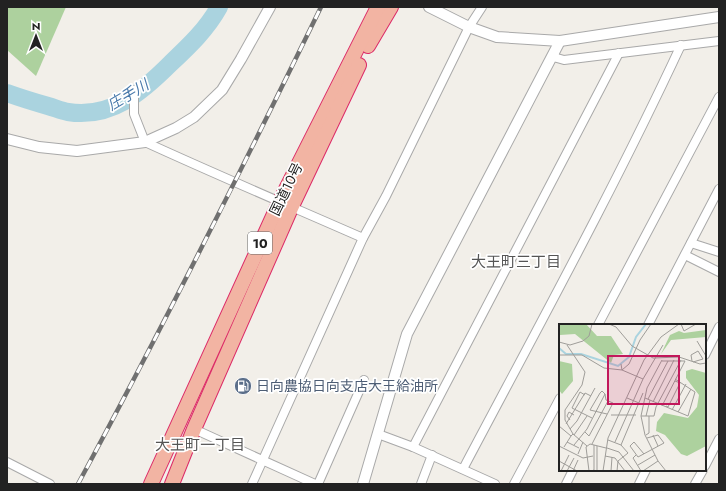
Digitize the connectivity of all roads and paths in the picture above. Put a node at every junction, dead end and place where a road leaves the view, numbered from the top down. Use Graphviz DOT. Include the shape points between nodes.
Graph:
graph roads {
  1 [pos="270,7"];
  2 [pos="378,7"];
  3 [pos="391,7"];
  4 [pos="429,7"];
  5 [pos="482,7"];
  6 [pos="719,17"];
  7 [pos="469,27"];
  8 [pos="560,41"];
  9 [pos="719,42"];
  10 [pos="681,45"];
  11 [pos="619,53"];
  12 [pos="553,55"];
  13 [pos="134,90"];
  14 [pos="719,97"];
  15 [pos="7,139"];
  16 [pos="144,142"];
  17 [pos="719,189"];
  18 [pos="286,204"];
  19 [pos="363,238"];
  20 [pos="691,243"];
  21 [pos="719,252"];
  22 [pos="685,255"];
  23 [pos="719,272"];
  24 [pos="599,324"];
  25 [pos="649,324"];
  26 [pos="719,327"];
  27 [pos="706,353"];
  28 [pos="364,380"];
  29 [pos="559,400"];
  30 [pos="194,429"];
  31 [pos="378,434"];
  32 [pos="719,439"];
  33 [pos="413,447"];
  34 [pos="432,455"];
  35 [pos="263,461"];
  36 [pos="7,462"];
  37 [pos="706,464"];
  38 [pos="463,469"];
  39 [pos="572,471"];
  40 [pos="646,471"];
  41 [pos="702,471"];
  42 [pos="50,484"];
  43 [pos="151,484"];
  44 [pos="172,484"];
  45 [pos="252,484"];
  46 [pos="316,484"];
  47 [pos="363,484"];
  48 [pos="421,484"];
  49 [pos="495,484"];
  50 [pos="514,484"];
  51 [pos="566,484"];
  52 [pos="639,484"];
  53 [pos="695,484"];
  1 -- 16 [label="street" via="222,90 194,117"];
  2 -- 18 [label="highway, 国道10号 / 10"];
  3 -- 18 [label="highway, 国道10号 / 10"];
  4 -- 7 [label="street"];
  5 -- 7 [label="street"];
  6 -- 8 [label="street"];
  7 -- 8 [label="street" via="497,38"];
  7 -- 19 [label="street"];
  8 -- 12 [label="street"];
  9 -- 10 [label="street"];
  10 -- 11 [label="street"];
  10 -- 38 [label="street" via="652,109"];
  11 -- 12 [label="street" via="564,60"];
  11 -- 33 [label="street"];
  12 -- 31 [label="street" via="407,334"];
  13 -- 16 [label="street" via="134,114"];
  14 -- 24 [label="street"];
  15 -- 16 [label="street" via="40,147 77,151"];
  16 -- 18 [label="street"];
  17 -- 20 [label="street"];
  18 -- 19 [label="street"];
  18 -- 30 [label="highway, 国道10号 / 10"];
  18 -- 43 [label="highway, 国道10号 / 10"];
  19 -- 35 [label="street"];
  20 -- 21 [label="street"];
  20 -- 22 [label="street"];
  22 -- 23 [label="street"];
  22 -- 25 [label="street"];
  26 -- 27 [label="street"];
  28 -- 46 [label="street"];
  29 -- 50 [label="street"];
  30 -- 35 [label="street"];
  30 -- 44 [label="highway, 国道10号 / 10"];
  31 -- 33 [label="street"];
  31 -- 47 [label="street"];
  32 -- 37 [label="street"];
  33 -- 34 [label="street"];
  34 -- 38 [label="street"];
  34 -- 48 [label="street"];
  35 -- 45 [label="street"];
  35 -- 46 [label="street"];
  36 -- 42 [label="street"];
  38 -- 49 [label="street"];
  39 -- 51 [label="street"];
  40 -- 52 [label="street"];
  41 -- 53 [label="street"];
}
